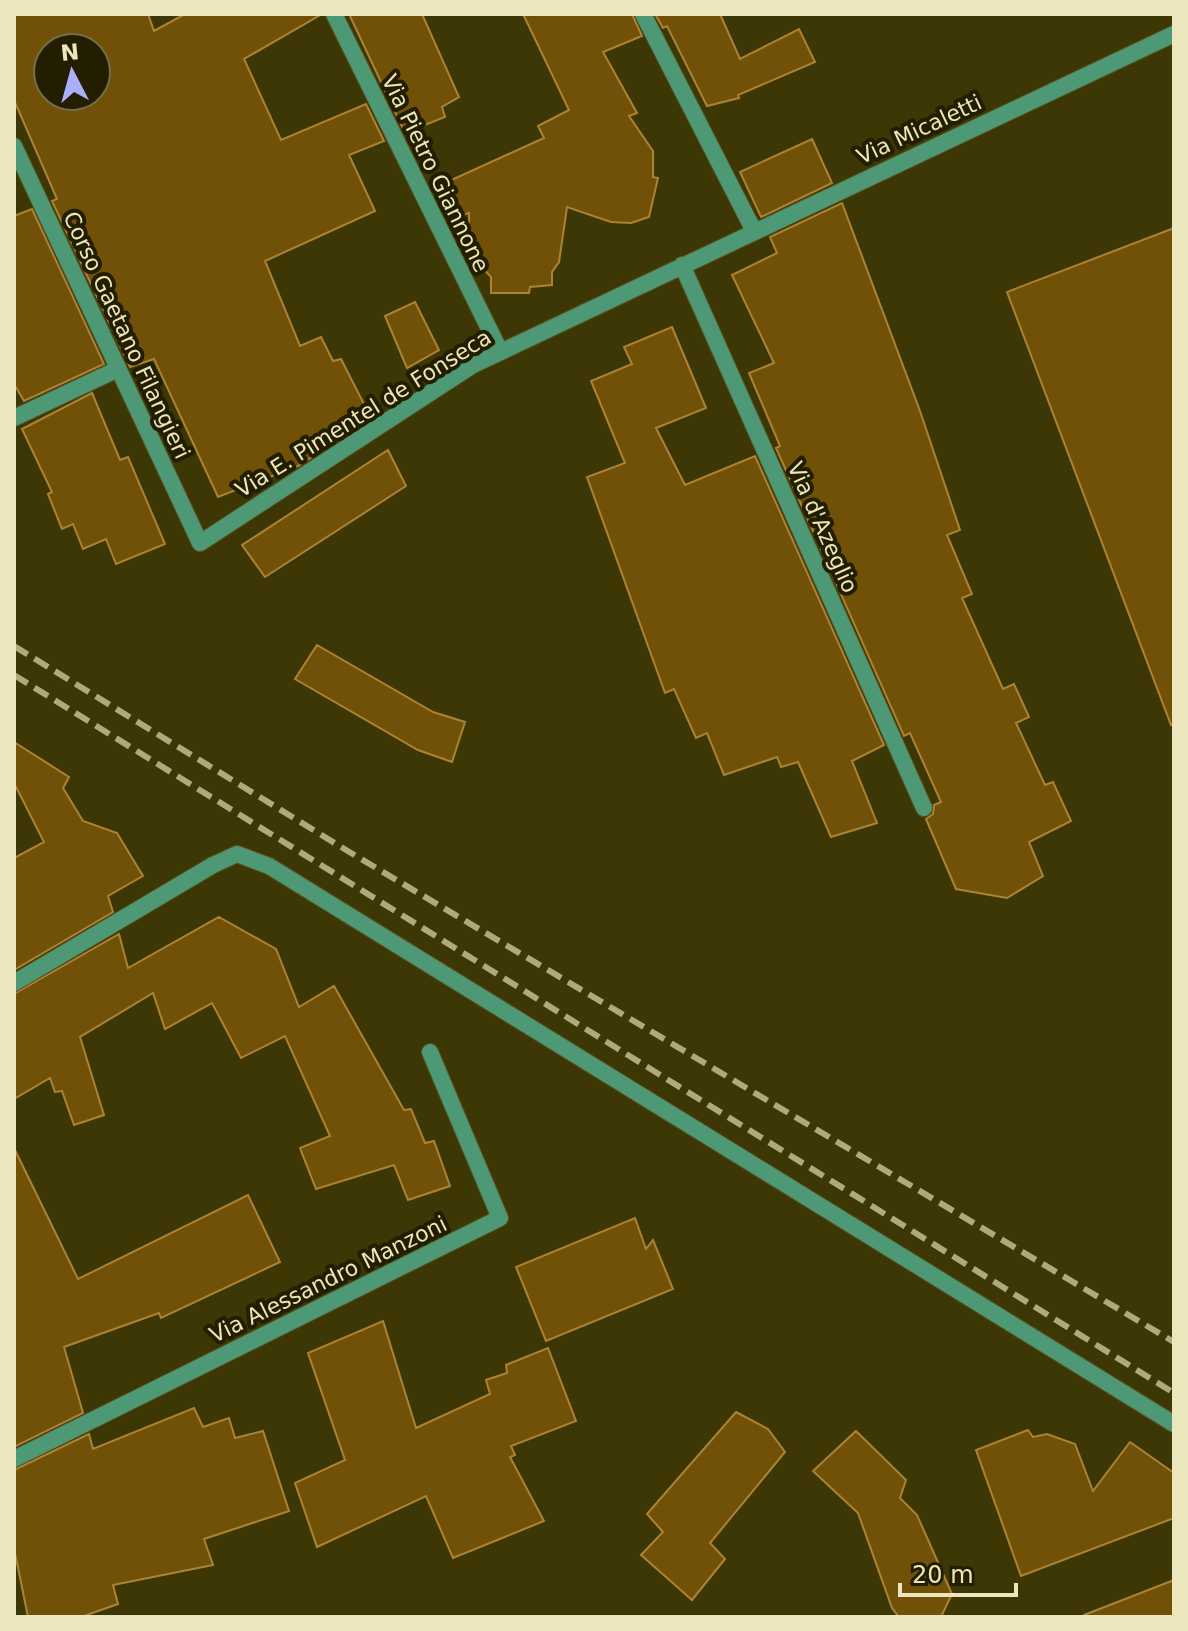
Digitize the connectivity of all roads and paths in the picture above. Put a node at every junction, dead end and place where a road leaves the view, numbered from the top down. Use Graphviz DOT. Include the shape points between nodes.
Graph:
graph roads {
  1 [pos="334,14"];
  2 [pos="643,14"];
  3 [pos="1174,34"];
  4 [pos="14,146"];
  5 [pos="21,177"];
  6 [pos="754,231"];
  7 [pos="682,265"];
  8 [pos="500,351"];
  9 [pos="118,369"];
  10 [pos="14,418"];
  11 [pos="200,543"];
  12 [pos="924,808"];
  13 [pos="14,983"];
  14 [pos="430,1052"];
  15 [pos="1174,1424"];
  16 [pos="14,1459"];
  1 -- 8 [label="street, Via Pietro Giannone"];
  2 -- 6 [label="street"];
  3 -- 6 [label="street, Via Micaletti"];
  4 -- 5 [label="street, Corso Gaetano Filangieri"];
  5 -- 9 [label="street, Corso Gaetano Filangieri"];
  6 -- 7 [label="street, Via Micaletti"];
  7 -- 8 [label="street, Via E. Pimentel de Fonseca"];
  7 -- 12 [label="street, Via d'Azeglio"];
  8 -- 11 [label="street, Via E. Pimentel de Fonseca"];
  9 -- 10 [label="street"];
  9 -- 11 [label="street, Corso Gaetano Filangieri"];
  13 -- 15 [label="street" via="213,865 237,854 269,866"];
  14 -- 16 [label="street, Via Alessandro Manzoni" via="500,1218"];
}
